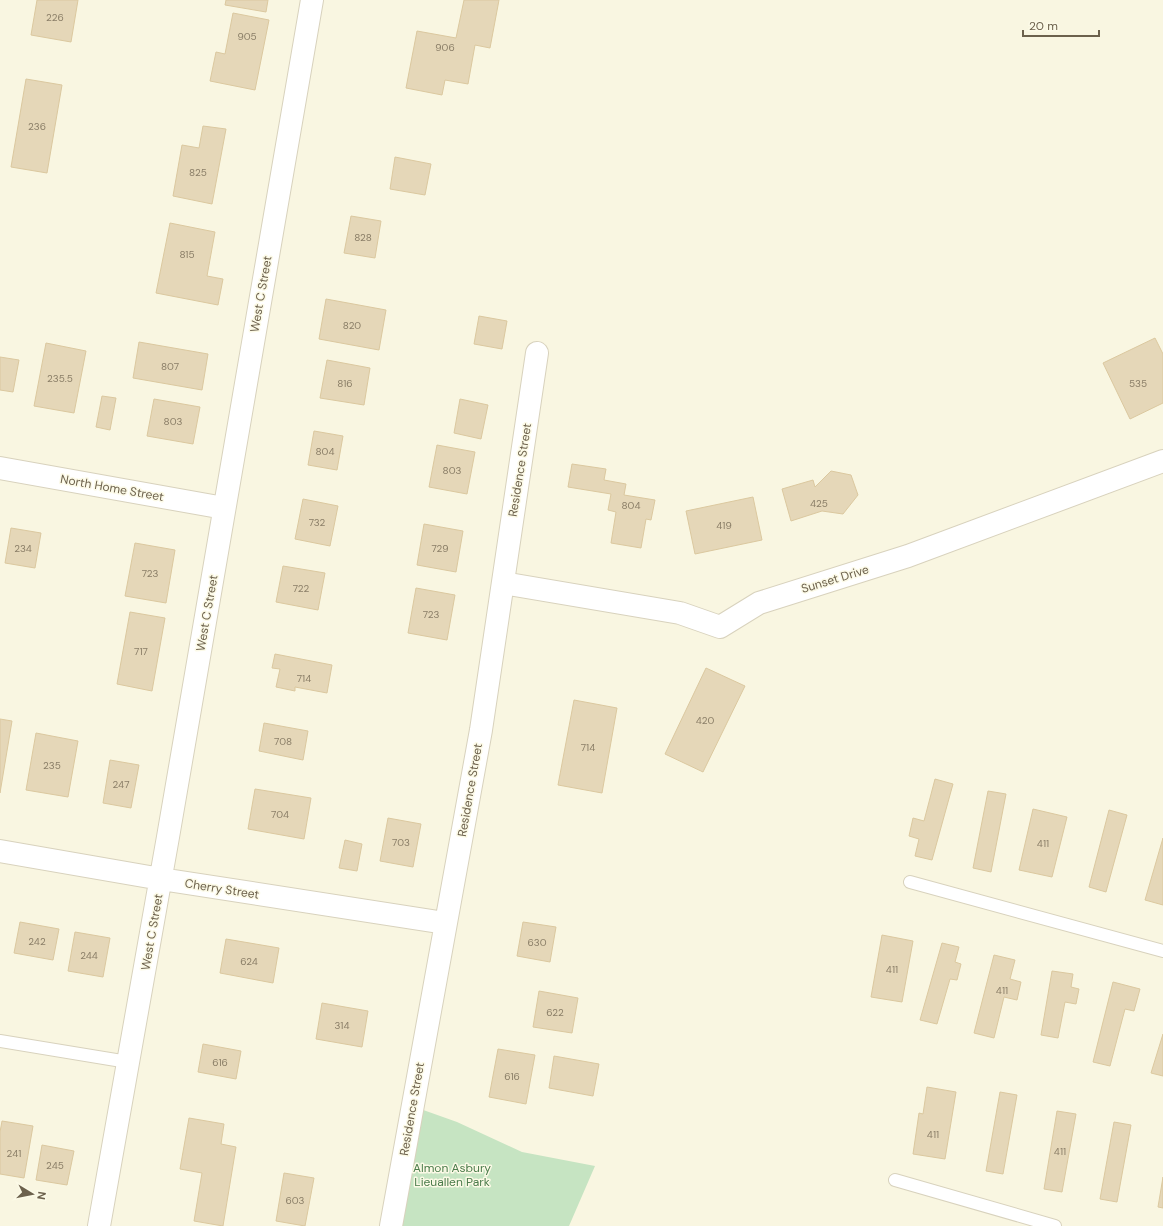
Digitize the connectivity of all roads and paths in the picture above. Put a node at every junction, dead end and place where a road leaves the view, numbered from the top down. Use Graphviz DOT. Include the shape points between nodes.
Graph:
graph roads {
  1 [pos="312,0"];
  2 [pos="537,353"];
  3 [pos="1163,461"];
  4 [pos="0,468"];
  5 [pos="224,508"];
  6 [pos="503,583"];
  7 [pos="0,851"];
  8 [pos="161,879"];
  9 [pos="910,882"];
  10 [pos="445,923"];
  11 [pos="1163,951"];
  12 [pos="0,1041"];
  13 [pos="128,1062"];
  14 [pos="895,1180"];
  15 [pos="99,1226"];
  16 [pos="390,1226"];
  17 [pos="1055,1226"];
  1 -- 5 [label="street, West C Street"];
  2 -- 6 [label="street, Residence Street"];
  3 -- 6 [label="street, Sunset Drive" via="908,556 759,603 720,627 680,613"];
  4 -- 5 [label="street, North Home Street"];
  5 -- 8 [label="street, West C Street"];
  6 -- 10 [label="street, Residence Street" via="481,730"];
  7 -- 8 [label="street, Cherry Street"];
  8 -- 10 [label="street, Cherry Street"];
  8 -- 13 [label="street, West C Street"];
  9 -- 11 [label="lane"];
  10 -- 16 [label="street, Residence Street"];
  12 -- 13 [label="lane"];
  13 -- 15 [label="street, West C Street"];
  14 -- 17 [label="lane"];
}
